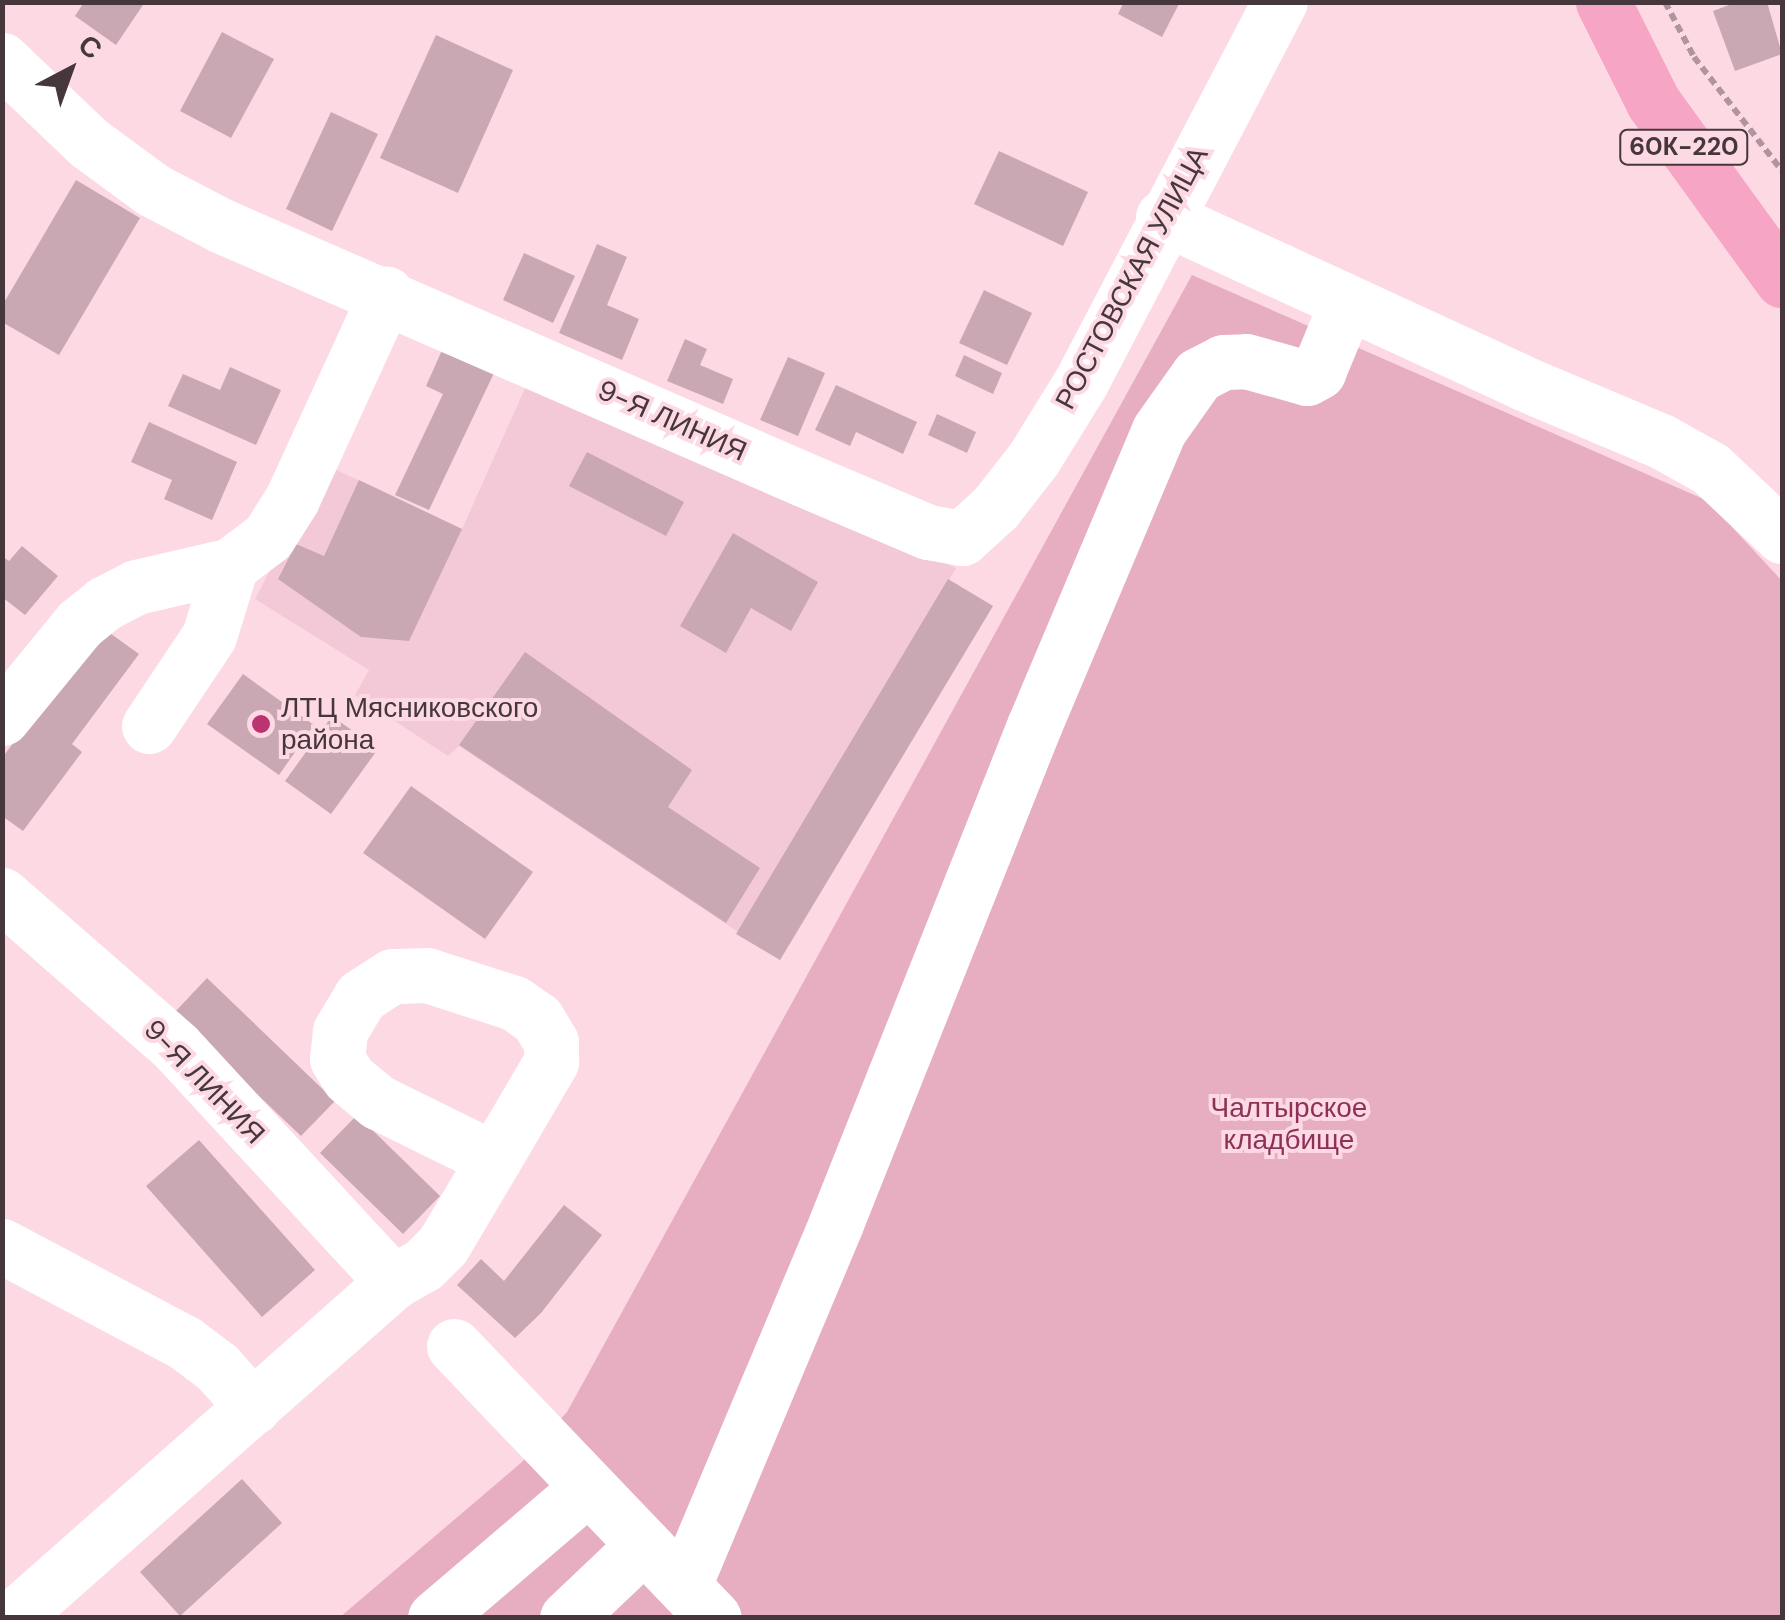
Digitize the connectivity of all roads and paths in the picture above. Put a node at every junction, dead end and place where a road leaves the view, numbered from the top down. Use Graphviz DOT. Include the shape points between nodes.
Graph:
graph roads {
  1 [pos="1603,2"];
  2 [pos="1665,2"];
  3 [pos="1279,3"];
  4 [pos="2,60"];
  5 [pos="1782,171"];
  6 [pos="1164,217"];
  7 [pos="1782,280"];
  8 [pos="386,294"];
  9 [pos="1347,302"];
  10 [pos="1782,536"];
  11 [pos="962,538"];
  12 [pos="231,566"];
  13 [pos="2,718"];
  14 [pos="149,726"];
  15 [pos="2,895"];
  16 [pos="494,1159"];
  17 [pos="2,1246"];
  18 [pos="392,1282"];
  19 [pos="454,1346"];
  20 [pos="252,1408"];
  21 [pos="586,1489"];
  22 [pos="644,1545"];
  23 [pos="699,1601"];
  24 [pos="13,1618"];
  25 [pos="435,1618"];
  26 [pos="567,1618"];
  1 -- 7 [label="main road, 60К-220" via="1654,102"];
  2 -- 5 [label="path" via="1694,57"];
  3 -- 6 [label="street, РОСТОВСКАЯ УЛИЦА"];
  4 -- 8 [label="street, 9-Я ЛИНИЯ" via="89,143 152,190"];
  6 -- 9 [label="street"];
  6 -- 11 [label="street, РОСТОВСКАЯ УЛИЦА" via="1081,382 1034,458"];
  8 -- 11 [label="street, 9-Я ЛИНИЯ" via="928,532"];
  8 -- 12 [label="street" via="292,499 268,537"];
  9 -- 10 [label="street" via="1660,441 1710,469"];
  9 -- 23 [label="street" via="1318,372 1307,378 1246,361 1224,362 1198,376 1159,430"];
  12 -- 13 [label="street" via="136,588 105,603 79,624"];
  12 -- 14 [label="street" via="209,636"];
  15 -- 18 [label="street, 9-Я ЛИНИЯ" via="176,1048"];
  16 -- 18 [label="street" via="443,1245"];
  17 -- 20 [label="street" via="185,1343 217,1367"];
  18 -- 20 [label="street"];
  19 -- 21 [label="street"];
  20 -- 24 [label="street"];
  21 -- 22 [label="street"];
  21 -- 25 [label="street"];
  22 -- 23 [label="street"];
  22 -- 26 [label="street"];
}
